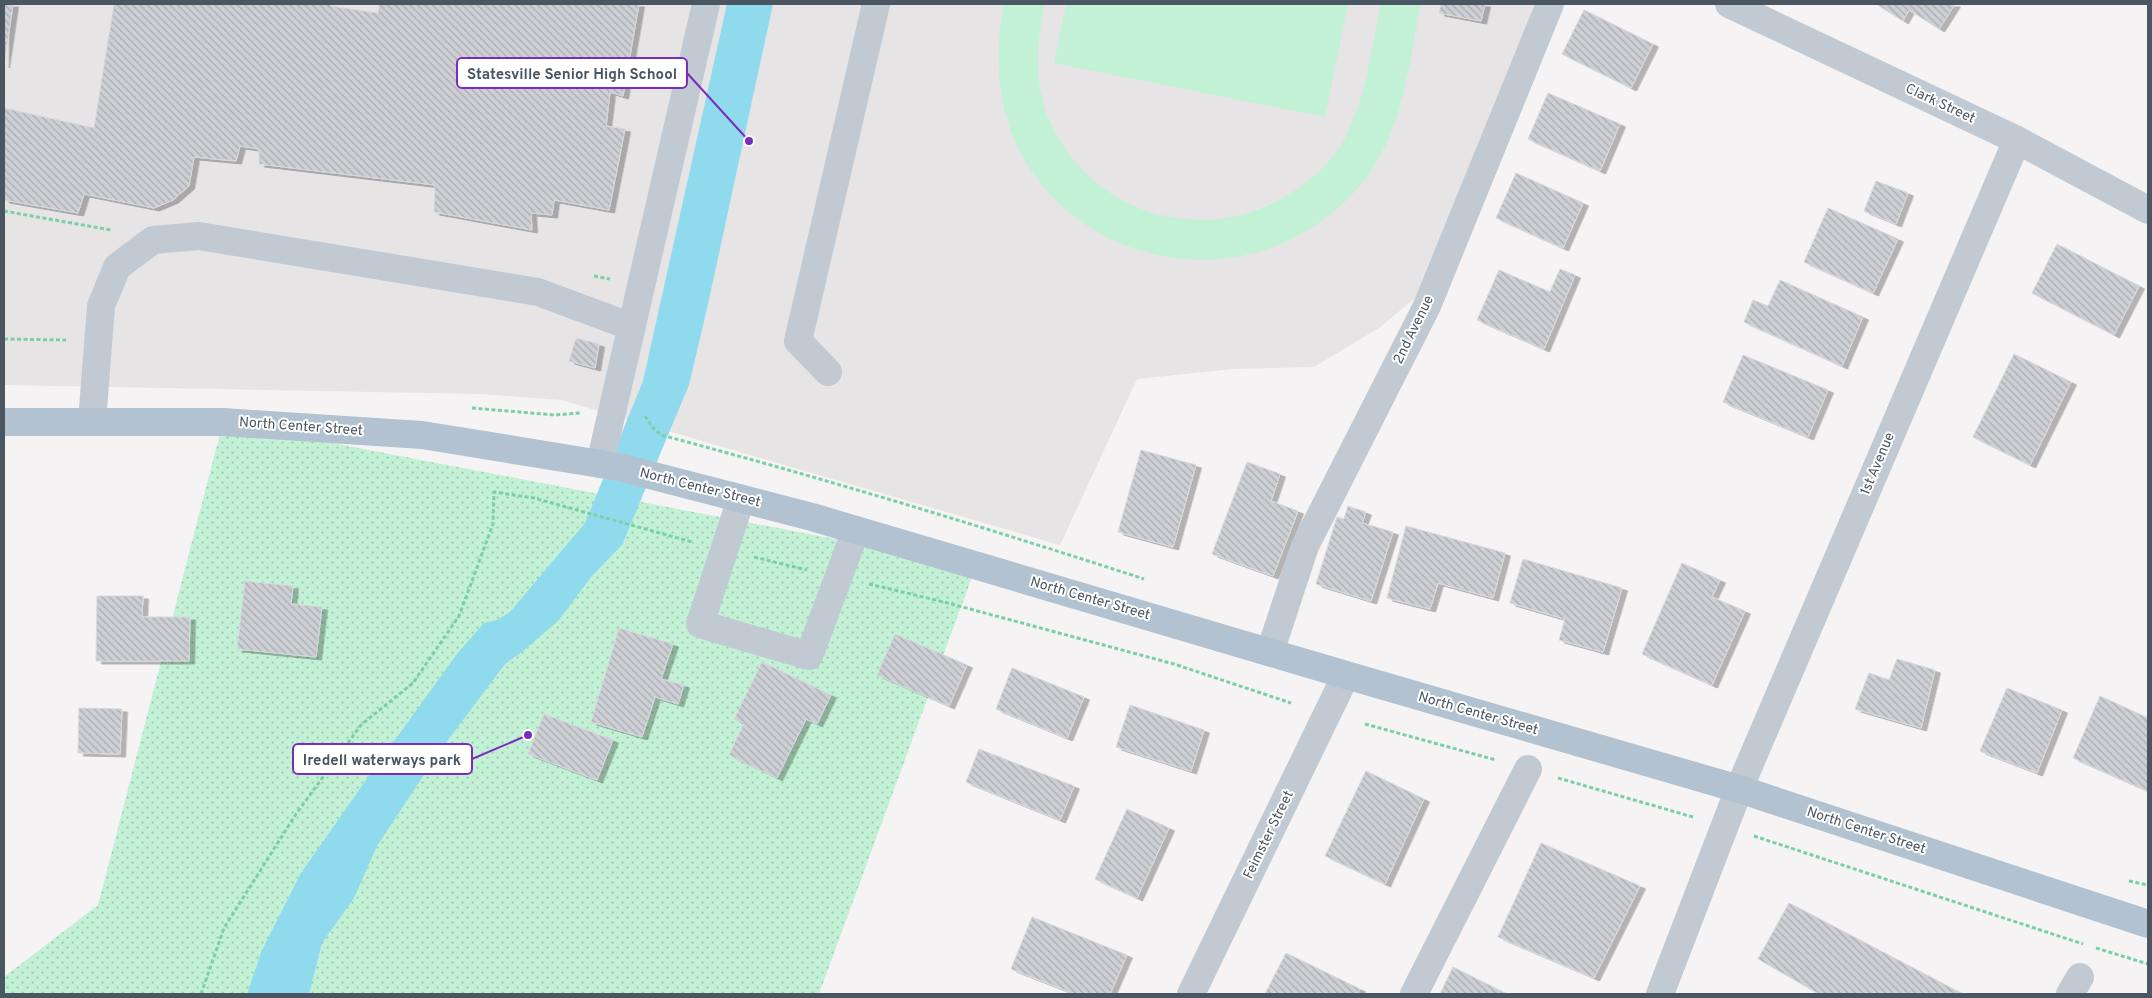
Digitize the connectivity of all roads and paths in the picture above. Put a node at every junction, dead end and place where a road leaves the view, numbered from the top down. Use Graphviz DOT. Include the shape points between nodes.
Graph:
graph roads {
  1 [pos="706,4"];
  2 [pos="876,4"];
  3 [pos="1550,4"];
  4 [pos="1729,4"];
  5 [pos="2017,140"];
  6 [pos="2148,210"];
  7 [pos="632,327"];
  8 [pos="4,339"];
  9 [pos="73,340"];
  10 [pos="828,372"];
  11 [pos="464,407"];
  12 [pos="582,413"];
  13 [pos="4,422"];
  14 [pos="92,422"];
  15 [pos="600,464"];
  16 [pos="741,499"];
  17 [pos="856,530"];
  18 [pos="724,550"];
  19 [pos="838,577"];
  20 [pos="1270,652"];
  21 [pos="1346,676"];
  22 [pos="1292,703"];
  23 [pos="1365,724"];
  24 [pos="1528,769"];
  25 [pos="1739,789"];
  26 [pos="1724,826"];
  27 [pos="2148,924"];
  28 [pos="2085,944"];
  29 [pos="2094,947"];
  30 [pos="2148,964"];
  31 [pos="201,994"];
  32 [pos="1191,994"];
  33 [pos="1414,994"];
  34 [pos="1660,994"];
  1 -- 7 [label="street"];
  2 -- 10 [label="street" via="798,341"];
  3 -- 20 [label="street, 2nd Avenue" via="1427,306 1305,546"];
  4 -- 5 [label="street, Clark Street"];
  5 -- 6 [label="street, Clark Street"];
  5 -- 25 [label="street, 1st Avenue"];
  7 -- 14 [label="street" via="538,292 199,236 153,240 117,267 101,306"];
  7 -- 15 [label="street"];
  8 -- 9 [label="path"];
  11 -- 12 [label="path" via="555,415"];
  13 -- 14 [label="main road, North Center Street"];
  14 -- 15 [label="main road, North Center Street" via="223,422 422,436"];
  15 -- 16 [label="main road, North Center Street"];
  16 -- 17 [label="main road, North Center Street"];
  16 -- 18 [label="street"];
  17 -- 19 [label="street"];
  17 -- 20 [label="main road, North Center Street"];
  18 -- 19 [label="path"];
  18 -- 19 [label="street" via="700,624 809,656"];
  18 -- 31 [label="path" via="534,498 494,492 493,524 459,616 413,683 361,725 296,814 224,928"];
  19 -- 22 [label="path" via="1174,664"];
  20 -- 21 [label="main road, North Center Street"];
  21 -- 25 [label="main road, North Center Street"];
  21 -- 32 [label="street, Feimster Street"];
  23 -- 24 [label="path"];
  24 -- 26 [label="path"];
  24 -- 33 [label="street"];
  25 -- 26 [label="street, 1st Avenue"];
  25 -- 27 [label="main road, North Center Street"];
  26 -- 28 [label="path"];
  26 -- 34 [label="street, 1st Avenue"];
  29 -- 30 [label="path"];
}
